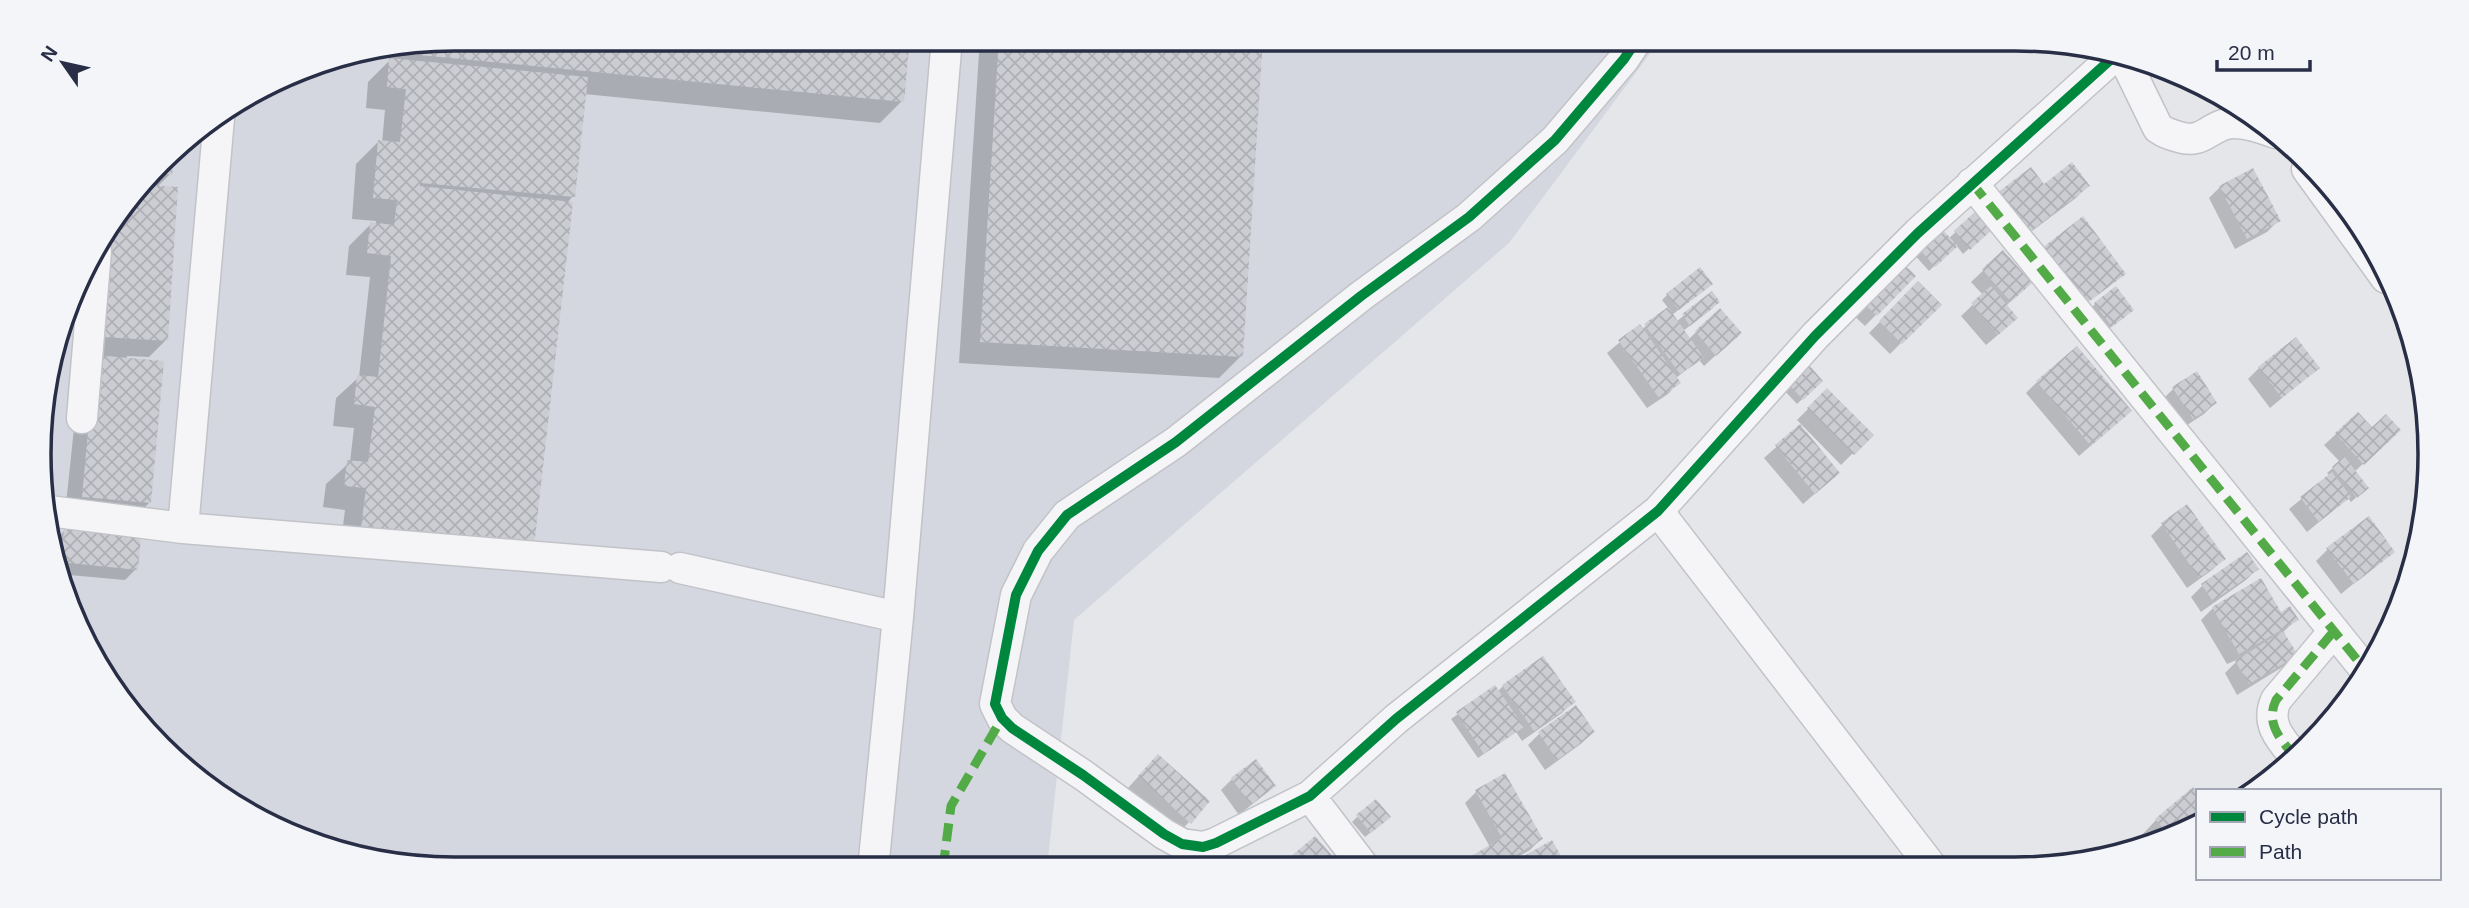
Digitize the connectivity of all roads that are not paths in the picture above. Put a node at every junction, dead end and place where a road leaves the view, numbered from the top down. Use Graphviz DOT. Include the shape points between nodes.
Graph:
graph roads {
  1 [pos="946,51"];
  2 [pos="1629,51"];
  3 [pos="2109,62"];
  4 [pos="2127,67"];
  5 [pos="2249,126"];
  6 [pos="218,127"];
  7 [pos="1972,183"];
  8 [pos="94,272"];
  9 [pos="82,418"];
  10 [pos="1658,510"];
  11 [pos="55,512"];
  12 [pos="183,527"];
  13 [pos="898,617"];
  14 [pos="2334,631"];
  15 [pos="2360,663"];
  16 [pos="2289,749"];
  17 [pos="1310,796"];
  18 [pos="874,857"];
  19 [pos="1356,857"];
  20 [pos="1924,857"];
  1 -- 13 [label="street"];
  2 -- 17 [label="street" via="1555,140 1469,217 1176,442 1067,515 1038,551 1016,595 995,704 1002,718 1164,834 1182,844 1203,847"];
  3 -- 7 [label="street"];
  4 -- 5 [label="street" via="2158,128 2168,134 2196,139 2229,124"];
  6 -- 12 [label="street"];
  7 -- 10 [label="street" via="1815,336"];
  7 -- 14 [label="street"];
  8 -- 9 [label="street"];
  10 -- 17 [label="street" via="1396,719"];
  10 -- 20 [label="street"];
  11 -- 12 [label="street"];
  12 -- 13 [label="street" via="670,568"];
  13 -- 18 [label="street"];
  14 -- 15 [label="street"];
  14 -- 16 [label="street" via="2276,700 2271,715 2276,732"];
  17 -- 19 [label="street"];
}
